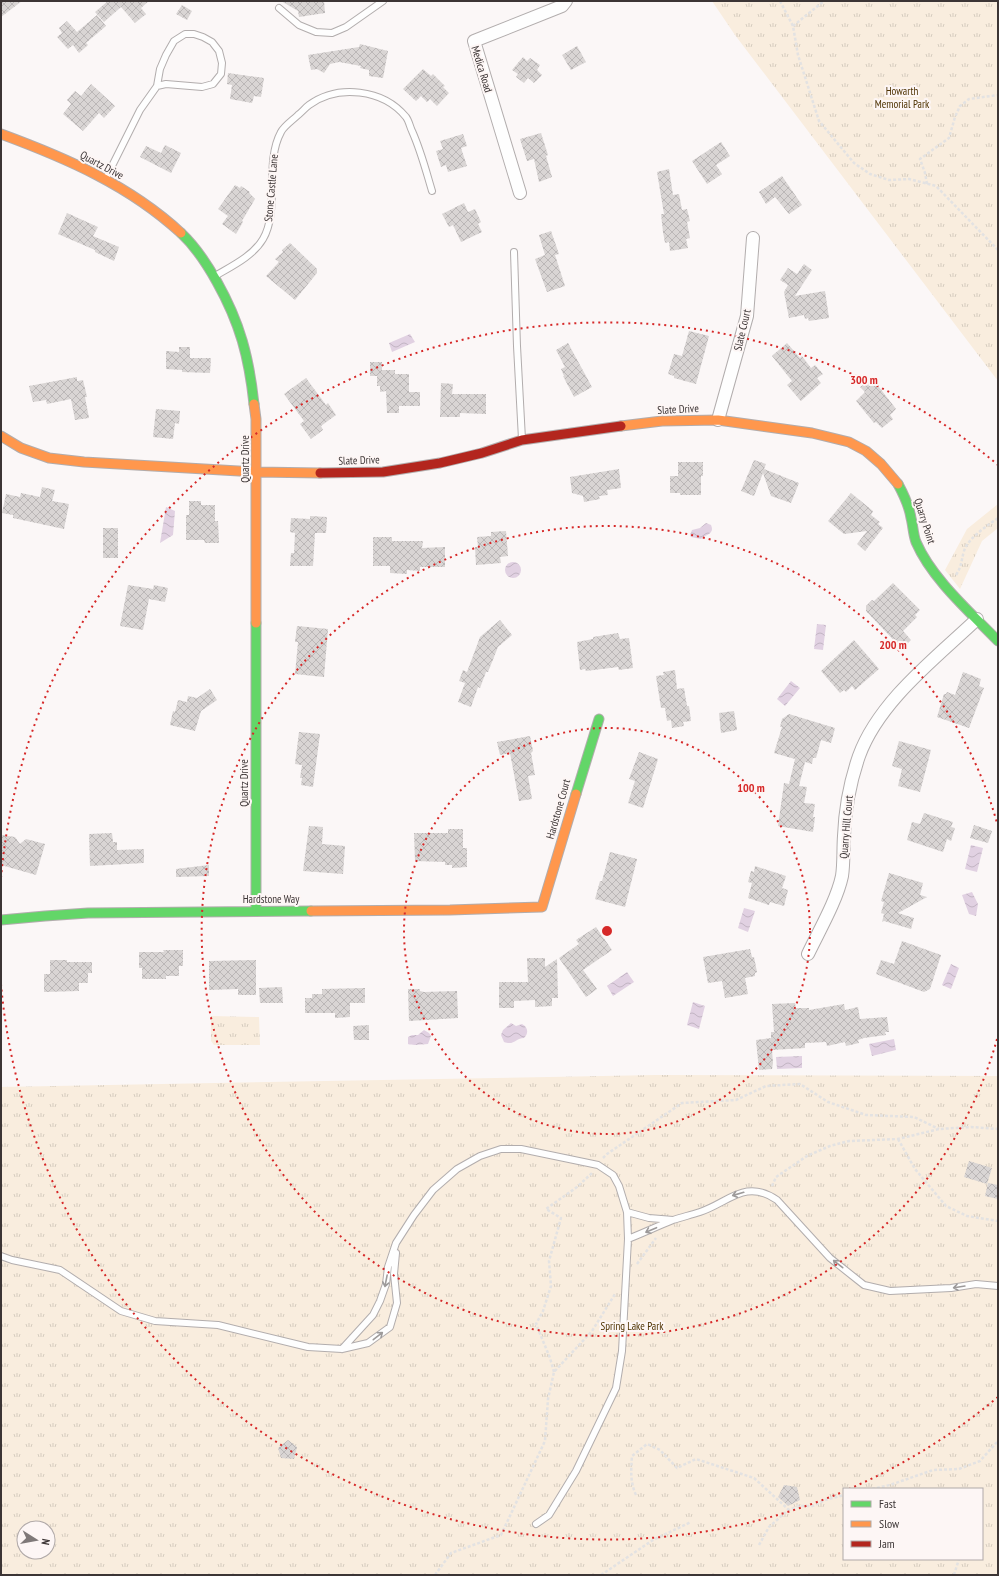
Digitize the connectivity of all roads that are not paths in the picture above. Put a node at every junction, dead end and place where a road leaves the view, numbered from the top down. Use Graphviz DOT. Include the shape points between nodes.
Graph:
graph roads {
  1 [pos="383,1"];
  2 [pos="566,1"];
  3 [pos="278,8"];
  4 [pos="157,86"];
  5 [pos="1,134"];
  6 [pos="105,180"];
  7 [pos="432,192"];
  8 [pos="520,193"];
  9 [pos="753,238"];
  10 [pos="514,252"];
  11 [pos="214,277"];
  12 [pos="718,420"];
  13 [pos="1,436"];
  14 [pos="522,440"];
  15 [pos="257,472"];
  16 [pos="977,619"];
  17 [pos="998,640"];
  18 [pos="599,719"];
  19 [pos="542,907"];
  20 [pos="256,911"];
  21 [pos="1,920"];
  22 [pos="808,954"];
  23 [pos="627,1212"];
  24 [pos="674,1220"];
  25 [pos="628,1239"];
  26 [pos="396,1243"];
  27 [pos="1,1256"];
  28 [pos="998,1286"];
  29 [pos="342,1349"];
  30 [pos="536,1524"];
  1 -- 3 [label="lane" via="346,27 332,33 316,32 299,25"];
  2 -- 8 [label="street, Medica Road" via="562,6 474,41"];
  4 -- 4 [label="lane" via="166,84 202,88 213,84 221,74 219,52 212,42 203,37 185,34 174,41 166,55"];
  4 -- 6 [label="lane" via="140,110"];
  5 -- 6 [label="street, Quartz Drive" via="71,162"];
  6 -- 11 [label="street, Quartz Drive" via="155,210 181,234 203,259"];
  7 -- 11 [label="lane, Stone Castle Lane" via="421,150 406,118 390,103 362,93 345,92 327,96 310,104 281,131 274,150 269,223 263,238 256,249"];
  9 -- 12 [label="street, Slate Court" via="746,316"];
  10 -- 14 [label="lane"];
  11 -- 15 [label="street, Quartz Drive" via="230,305 242,335 253,388"];
  12 -- 14 [label="street, Slate Drive" via="662,421"];
  12 -- 16 [label="street, Quarry Point" via="812,433 849,442 866,451 896,480 912,516 916,542 930,566"];
  13 -- 15 [label="street, Slate Drive" via="21,448 49,458"];
  14 -- 15 [label="street, Slate Drive" via="440,463 382,472"];
  15 -- 20 [label="street, Quartz Drive"];
  16 -- 17 [label="street, Quarry Point"];
  16 -- 22 [label="street, Quarry Hill Court" via="895,698 869,735 860,755 847,801 842,877"];
  18 -- 19 [label="street, Hardstone Court"];
  19 -- 20 [label="street, Hardstone Way" via="462,911"];
  20 -- 21 [label="street, Hardstone Way" via="56,914"];
  23 -- 24 [label="lane" via="648,1218"];
  23 -- 25 [label="lane"];
  23 -- 26 [label="lane" via="613,1175 598,1165 521,1149 501,1150 480,1156 457,1169 433,1190"];
  24 -- 25 [label="lane, one-way"];
  28 -- 24 [label="lane, one-way" via="976,1284 896,1291 864,1285 830,1258 769,1194 734,1194 702,1212"];
  25 -- 30 [label="lane" via="622,1351 616,1388 576,1471 549,1515"];
  26 -- 29 [label="lane, one-way" via="380,1301 372,1315"];
  29 -- 26 [label="lane, one-way" via="368,1343 390,1327 397,1303 394,1274"];
  27 -- 29 [label="lane" via="60,1270 121,1311 155,1320 218,1325 308,1347"];
}
